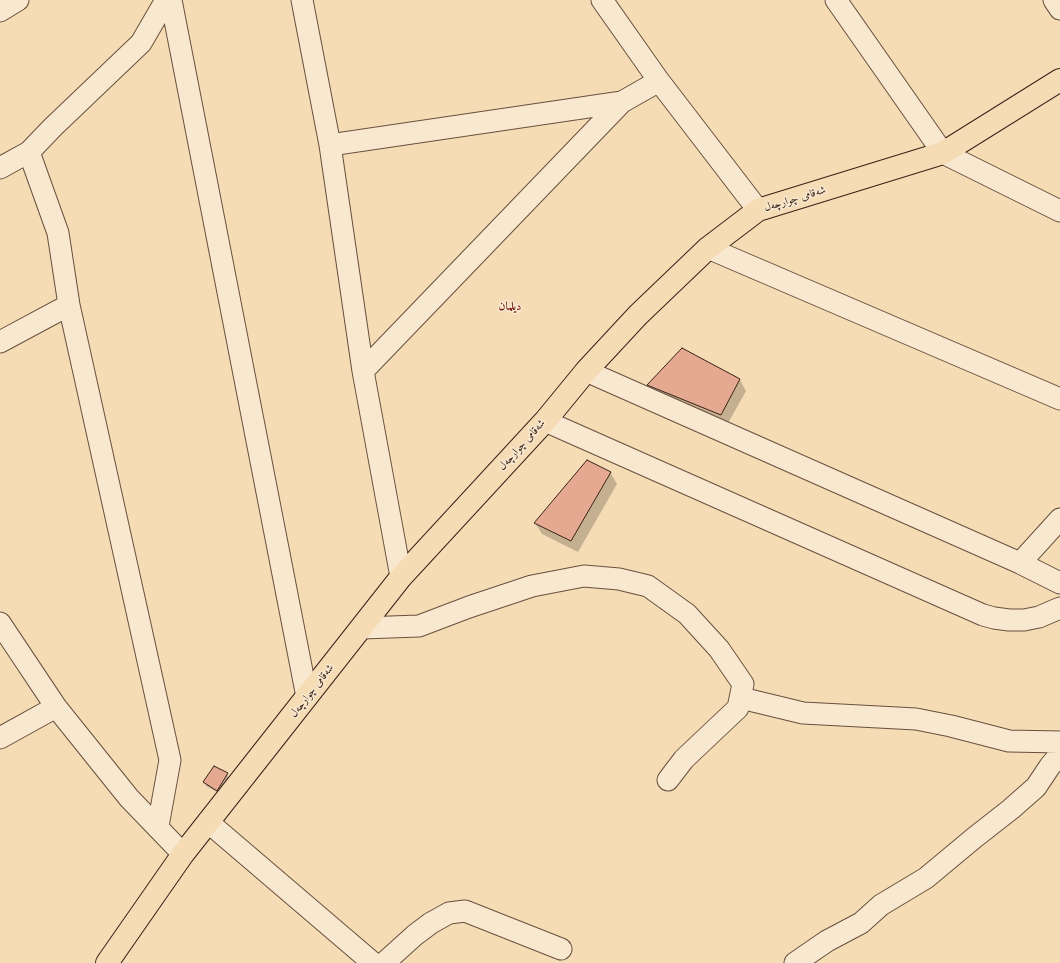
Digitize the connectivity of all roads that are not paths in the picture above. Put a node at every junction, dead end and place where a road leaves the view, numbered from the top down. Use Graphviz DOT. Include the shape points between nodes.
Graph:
graph roads {
  1 [pos="18,0"];
  2 [pos="166,0"];
  3 [pos="171,0"];
  4 [pos="302,0"];
  5 [pos="602,0"];
  6 [pos="836,0"];
  7 [pos="1054,0"];
  8 [pos="1060,8"];
  9 [pos="0,11"];
  10 [pos="1060,80"];
  11 [pos="660,81"];
  12 [pos="622,102"];
  13 [pos="330,145"];
  14 [pos="29,152"];
  15 [pos="943,153"];
  16 [pos="0,168"];
  17 [pos="758,210"];
  18 [pos="1060,211"];
  19 [pos="708,248"];
  20 [pos="69,305"];
  21 [pos="0,342"];
  22 [pos="363,371"];
  23 [pos="586,371"];
  24 [pos="1060,399"];
  25 [pos="544,421"];
  26 [pos="1060,519"];
  27 [pos="1020,563"];
  28 [pos="401,577"];
  29 [pos="1060,583"];
  30 [pos="1058,613"];
  31 [pos="0,623"];
  32 [pos="362,628"];
  33 [pos="308,697"];
  34 [pos="741,698"];
  35 [pos="56,707"];
  36 [pos="0,738"];
  37 [pos="1060,742"];
  38 [pos="1060,754"];
  39 [pos="668,780"];
  40 [pos="208,822"];
  41 [pos="158,826"];
  42 [pos="183,854"];
  43 [pos="561,949"];
  44 [pos="106,963"];
  45 [pos="374,963"];
  46 [pos="384,963"];
  47 [pos="795,963"];
  1 -- 9 [label="street"];
  2 -- 14 [label="street" via="141,43"];
  3 -- 33 [label="street"];
  4 -- 13 [label="street"];
  5 -- 11 [label="street"];
  6 -- 15 [label="street"];
  7 -- 8 [label="street"];
  10 -- 15 [label="main road, شەقامی چوارچەل"];
  11 -- 12 [label="street"];
  11 -- 17 [label="street"];
  12 -- 13 [label="street"];
  12 -- 22 [label="street"];
  13 -- 22 [label="street"];
  14 -- 16 [label="street"];
  14 -- 20 [label="street" via="58,233"];
  15 -- 17 [label="main road, شەقامی چوارچەل"];
  15 -- 18 [label="street"];
  17 -- 19 [label="main road, شەقامی چوارچەل"];
  19 -- 23 [label="main road, شەقامی چوارچەل" via="638,315"];
  19 -- 24 [label="street"];
  20 -- 21 [label="street"];
  20 -- 41 [label="street" via="170,760"];
  22 -- 28 [label="street"];
  23 -- 25 [label="main road, شەقامی چوارچەل"];
  23 -- 27 [label="street"];
  25 -- 28 [label="main road, شەقامی چوارچەل"];
  25 -- 30 [label="street" via="983,615 1024,620"];
  26 -- 27 [label="street"];
  27 -- 29 [label="street"];
  28 -- 32 [label="main road, شەقامی چوارچەل"];
  31 -- 35 [label="street"];
  32 -- 33 [label="main road, شەقامی چوارچەل"];
  32 -- 34 [label="street" via="419,626 532,586 584,576 619,578 648,586 687,614 719,649 743,684"];
  33 -- 40 [label="main road, شەقامی چوارچەل"];
  34 -- 37 [label="street" via="803,713 916,719 1009,741"];
  34 -- 39 [label="street" via="738,708 684,759"];
  35 -- 36 [label="street"];
  35 -- 41 [label="street" via="129,798"];
  38 -- 47 [label="street" via="1036,787 926,878 881,905 861,923 827,941"];
  40 -- 42 [label="main road, شەقامی چوارچەل"];
  40 -- 45 [label="street"];
  41 -- 42 [label="street"];
  42 -- 44 [label="main road, شەقامی چوارچەل"];
  43 -- 46 [label="street" via="465,911 449,912 415,935"];
}
